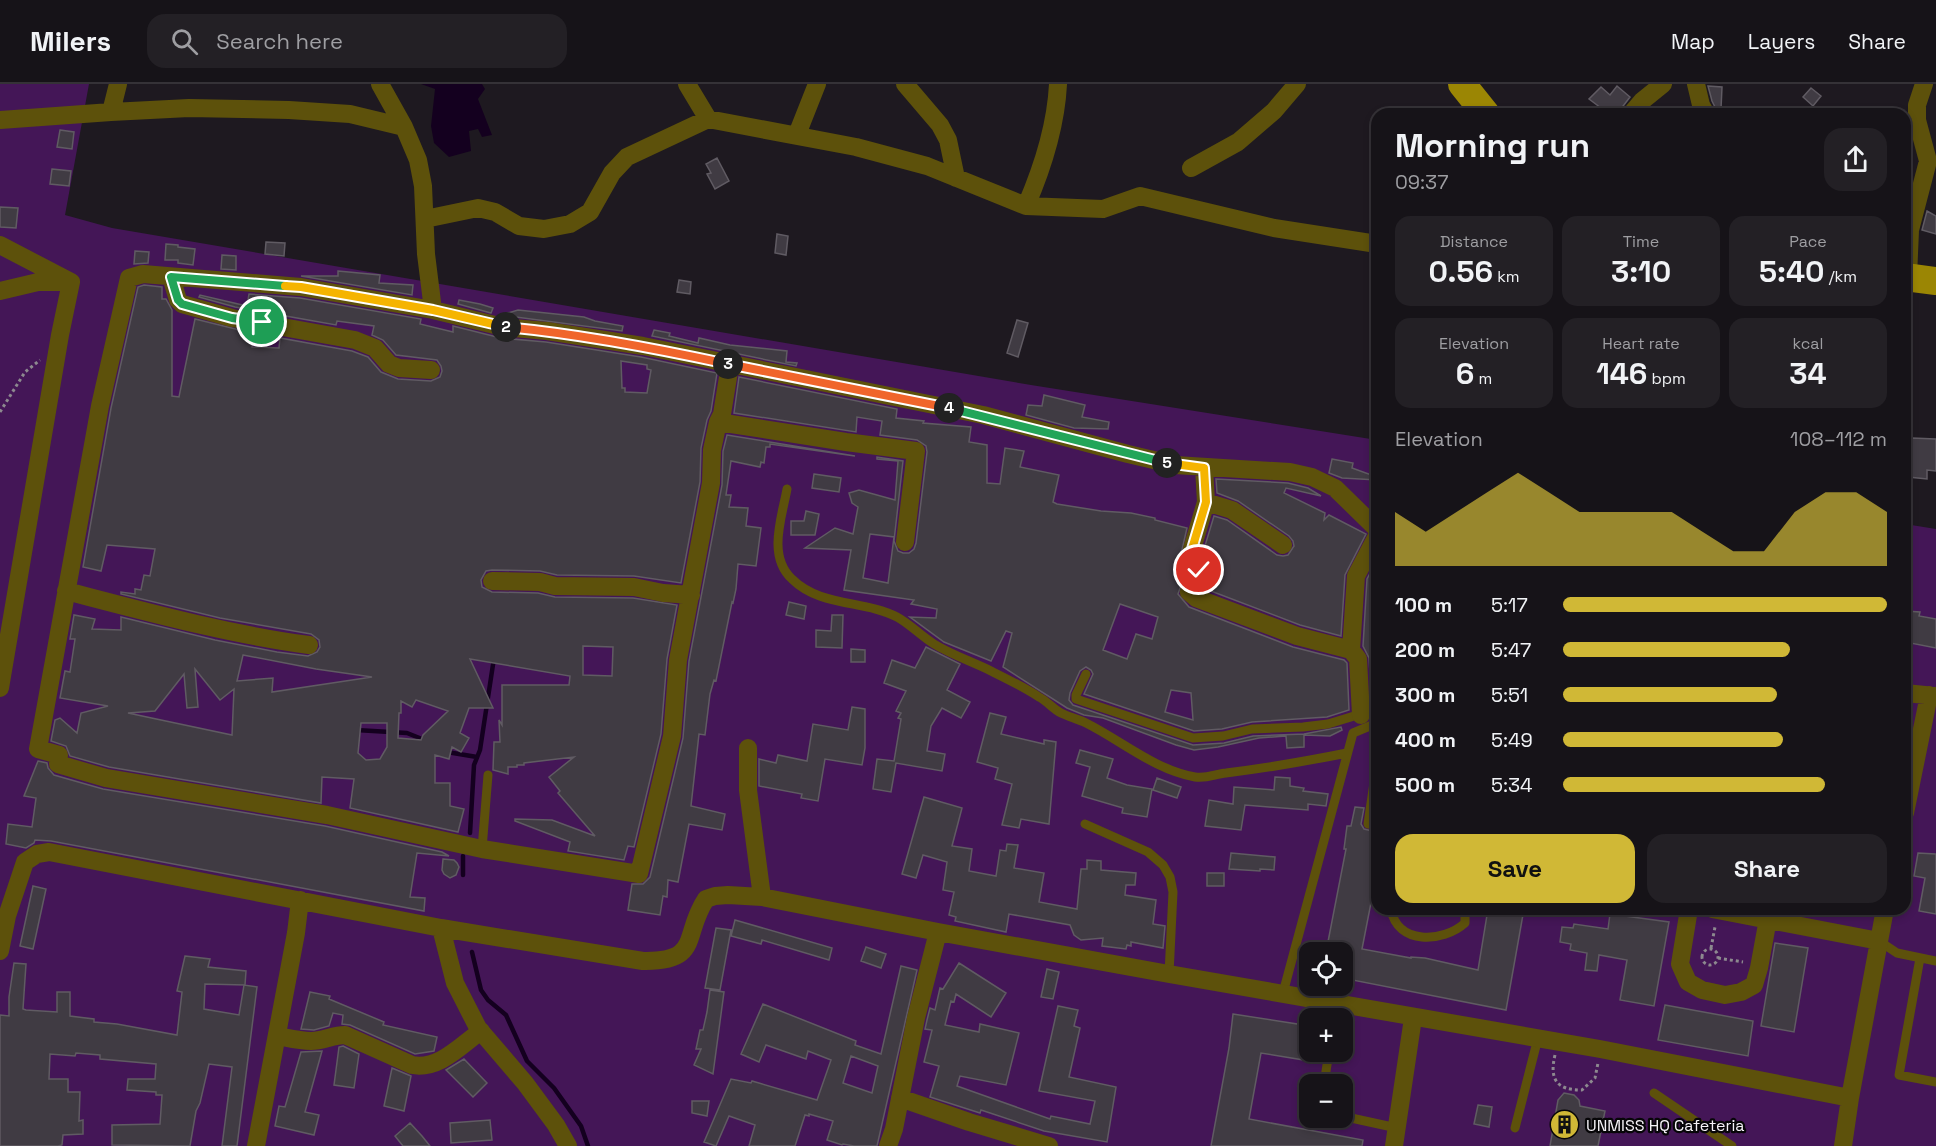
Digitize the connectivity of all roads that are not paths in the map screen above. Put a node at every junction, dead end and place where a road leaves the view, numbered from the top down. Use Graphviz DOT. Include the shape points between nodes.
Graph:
graph roads {
  1 [pos="118,84"];
  2 [pos="380,84"];
  3 [pos="687,84"];
  4 [pos="817,84"];
  5 [pos="904,84"];
  6 [pos="1058,84"];
  7 [pos="1297,84"];
  8 [pos="1462,84"];
  9 [pos="1663,84"];
  10 [pos="1696,84"];
  11 [pos="1924,84"];
  12 [pos="1639,100"];
  13 [pos="1481,108"];
  14 [pos="1703,108"];
  15 [pos="111,112"];
  16 [pos="708,119"];
  17 [pos="0,120"];
  18 [pos="404,127"];
  19 [pos="798,132"];
  20 [pos="1931,154"];
  21 [pos="1191,168"];
  22 [pos="956,178"];
  23 [pos="1026,207"];
  24 [pos="425,219"];
  25 [pos="1911,226"];
  26 [pos="1371,243"];
  27 [pos="0,245"];
  28 [pos="1911,273"];
  29 [pos="171,277"];
  30 [pos="1936,281"];
  31 [pos="71,282"];
  32 [pos="0,291"];
  33 [pos="433,310"];
  34 [pos="730,365"];
  35 [pos="431,370"];
  36 [pos="717,422"];
  37 [pos="1204,468"];
  38 [pos="787,489"];
  39 [pos="1206,502"];
  40 [pos="1371,524"];
  41 [pos="906,542"];
  42 [pos="1283,545"];
  43 [pos="1371,547"];
  44 [pos="492,581"];
  45 [pos="66,591"];
  46 [pos="691,595"];
  47 [pos="309,645"];
  48 [pos="1351,651"];
  49 [pos="1086,674"];
  50 [pos="0,688"];
  51 [pos="1911,694"];
  52 [pos="1933,696"];
  53 [pos="1371,712"];
  54 [pos="1371,716"];
  55 [pos="1371,717"];
  56 [pos="747,748"];
  57 [pos="1347,753"];
  58 [pos="488,775"];
  59 [pos="1911,788"];
  60 [pos="1371,803"];
  61 [pos="1085,824"];
  62 [pos="1371,824"];
  63 [pos="482,849"];
  64 [pos="762,897"];
  65 [pos="300,900"];
  66 [pos="1392,915"];
  67 [pos="1465,915"];
  68 [pos="1688,915"];
  69 [pos="1744,915"];
  70 [pos="1884,915"];
  71 [pos="1768,919"];
  72 [pos="441,928"];
  73 [pos="938,932"];
  74 [pos="1879,941"];
  75 [pos="0,951"];
  76 [pos="1920,958"];
  77 [pos="1936,961"];
  78 [pos="1169,974"];
  79 [pos="1283,993"];
  80 [pos="1327,1008"];
  81 [pos="1353,1013"];
  82 [pos="1413,1018"];
  83 [pos="481,1031"];
  84 [pos="277,1036"];
  85 [pos="1538,1038"];
  86 [pos="1936,1082"];
  87 [pos="1654,1093"];
  88 [pos="900,1098"];
  89 [pos="1850,1098"];
  90 [pos="1353,1120"];
  91 [pos="1515,1128"];
  92 [pos="1395,1137"];
  93 [pos="256,1146"];
  94 [pos="568,1146"];
  95 [pos="888,1146"];
  96 [pos="1049,1146"];
  97 [pos="1732,1146"];
  98 [pos="1843,1146"];
  1 -- 15 [label="street"];
  2 -- 18 [label="street"];
  3 -- 16 [label="street"];
  4 -- 19 [label="street"];
  5 -- 22 [label="street" via="940,125 948,140"];
  6 -- 23 [label="street" via="1051,129"];
  7 -- 21 [label="street" via="1274,111 1238,142"];
  8 -- 13 [label="main road"];
  9 -- 12 [label="street"];
  10 -- 14 [label="street"];
  11 -- 20 [label="street" via="1917,120"];
  15 -- 17 [label="street"];
  15 -- 18 [label="street" via="189,108 289,110 350,114"];
  16 -- 22 [label="street" via="856,147"];
  16 -- 24 [label="street" via="627,157 612,173 590,212 570,224 544,229 519,226 495,212 478,208"];
  18 -- 24 [label="street" via="418,160"];
  20 -- 25 [label="street"];
  22 -- 23 [label="street"];
  23 -- 26 [label="street" via="1103,209 1140,195 1274,228"];
  24 -- 33 [label="street"];
  27 -- 31 [label="street"];
  28 -- 30 [label="main road"];
  29 -- 33 [label="street" via="301,287"];
  29 -- 35 [label="street" via="182,304 232,318 355,340 375,348 389,364 399,368"];
  29 -- 45 [label="street" via="143,274 129,278 100,406"];
  31 -- 32 [label="street" via="38,282"];
  31 -- 50 [label="street"];
  33 -- 34 [label="street" via="503,327 631,344"];
  34 -- 36 [label="street" via="722,414"];
  34 -- 37 [label="street" via="983,415 1128,454"];
  36 -- 41 [label="street" via="916,451"];
  36 -- 46 [label="street" via="711,483"];
  37 -- 39 [label="street"];
  37 -- 40 [label="street" via="1267,469 1312,477 1335,488"];
  38 -- 57 [label="lane" via="778,557 783,569 798,584 832,601 872,608 899,618 934,645 1021,687 1059,713 1164,767 1198,778 1212,777"];
  39 -- 42 [label="street" via="1232,510"];
  39 -- 48 [label="street" via="1193,546 1192,554 1200,566 1190,588 1191,595 1297,636"];
  43 -- 48 [label="street" via="1356,576"];
  44 -- 46 [label="street" via="634,587"];
  45 -- 47 [label="street" via="203,626"];
  45 -- 63 [label="street" via="38,749 59,755 58,764 106,778 327,815"];
  46 -- 63 [label="street" via="678,660 672,736 639,874"];
  48 -- 53 [label="street" via="1358,659"];
  49 -- 54 [label="lane" via="1076,699 1193,738"];
  51 -- 52 [label="street"];
  52 -- 59 [label="street"];
  55 -- 57 [label="lane" via="1353,733"];
  56 -- 64 [label="street" via="747,790"];
  57 -- 79 [label="lane"];
  58 -- 63 [label="lane"];
  60 -- 62 [label="lane"];
  61 -- 78 [label="lane" via="1148,852 1170,877 1173,892"];
  64 -- 72 [label="street" via="728,895 706,899 687,945 678,956 664,961 643,961"];
  64 -- 73 [label="street"];
  65 -- 72 [label="street"];
  65 -- 75 [label="street" via="49,852 37,854 25,862"];
  65 -- 84 [label="street"];
  66 -- 67 [label="lane" via="1402,930 1416,937 1456,931 1465,923"];
  68 -- 71 [label="street" via="1680,964 1688,982 1725,995 1754,985"];
  69 -- 71 [label="street"];
  70 -- 74 [label="street"];
  71 -- 74 [label="street"];
  72 -- 83 [label="street" via="455,983"];
  73 -- 78 [label="street"];
  73 -- 88 [label="street"];
  74 -- 76 [label="lane" via="1896,954"];
  74 -- 89 [label="street"];
  76 -- 77 [label="lane"];
  76 -- 86 [label="lane" via="1899,1075"];
  78 -- 79 [label="street"];
  79 -- 80 [label="street"];
  81 -- 82 [label="street"];
  82 -- 85 [label="street"];
  82 -- 92 [label="street"];
  83 -- 84 [label="street" via="431,1066 422,1067 345,1035 310,1041"];
  83 -- 94 [label="street" via="525,1083"];
  84 -- 93 [label="street"];
  85 -- 89 [label="street"];
  85 -- 91 [label="lane"];
  87 -- 97 [label="lane"];
  88 -- 95 [label="street"];
  88 -- 96 [label="street"];
  89 -- 98 [label="street"];
  90 -- 92 [label="lane"];
}
